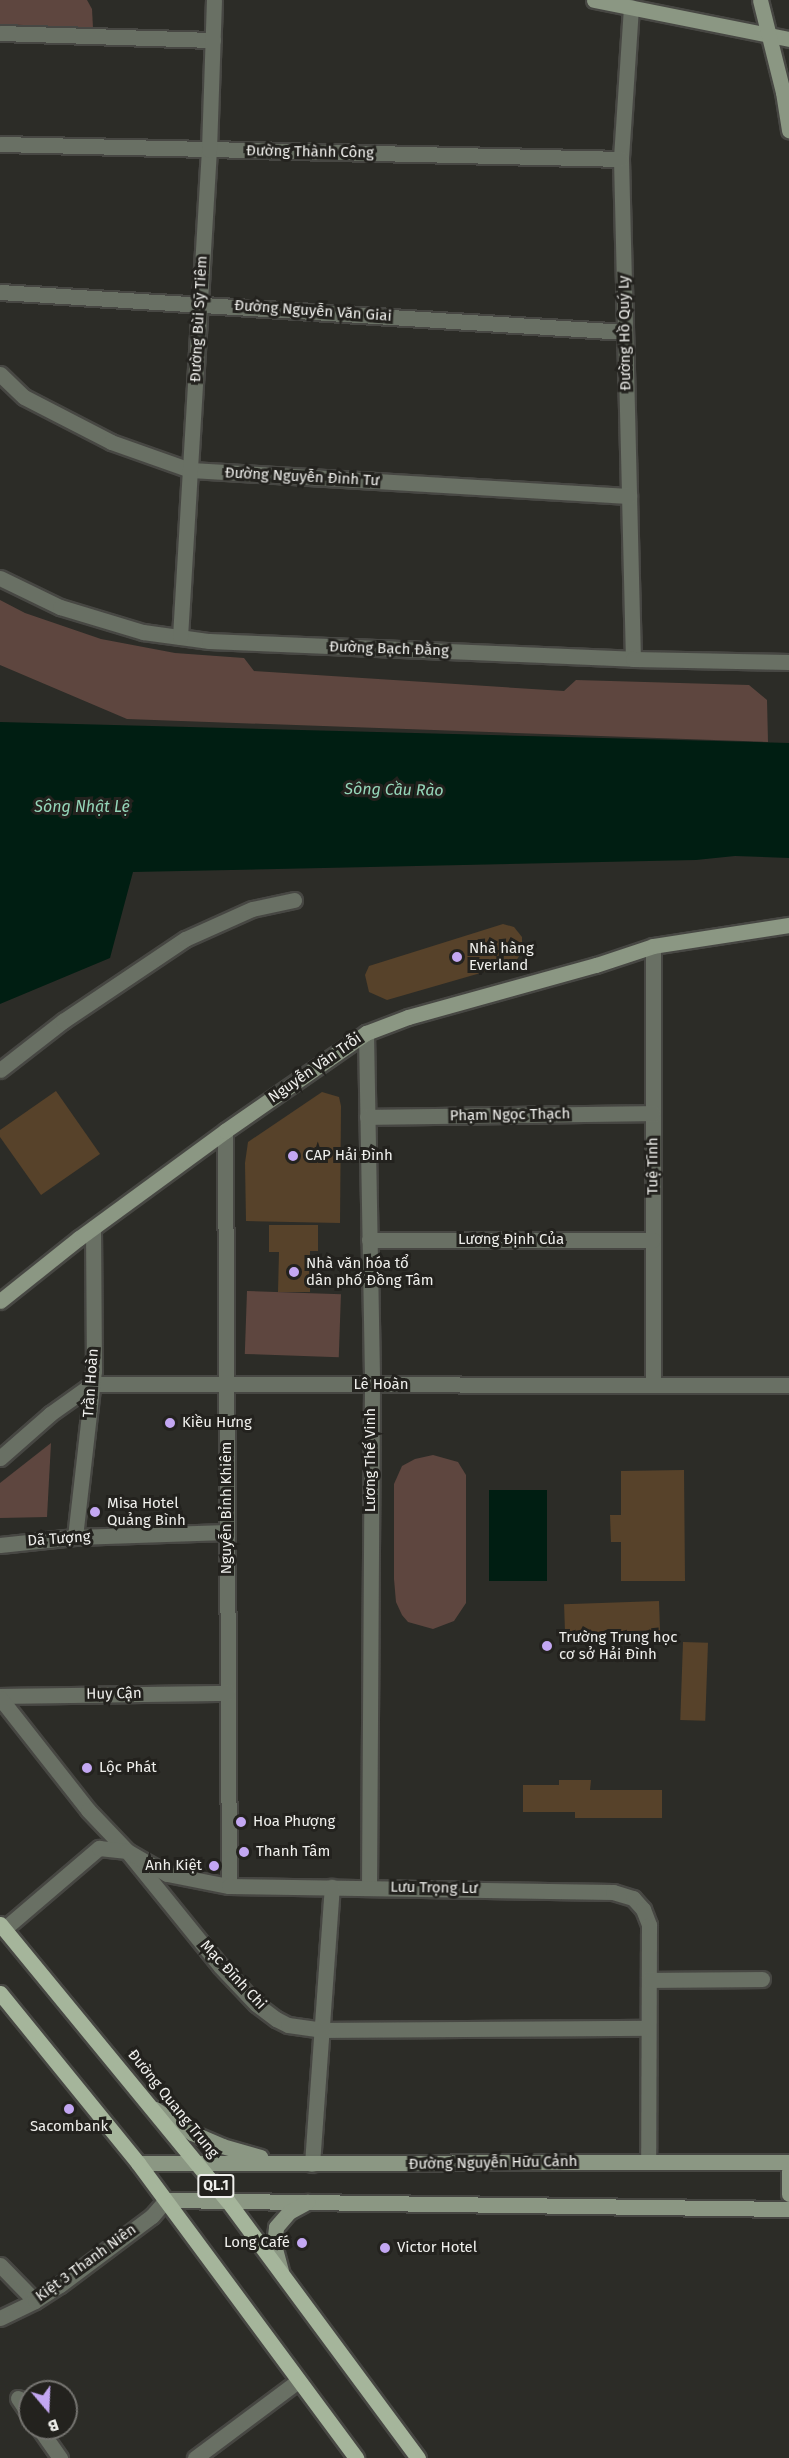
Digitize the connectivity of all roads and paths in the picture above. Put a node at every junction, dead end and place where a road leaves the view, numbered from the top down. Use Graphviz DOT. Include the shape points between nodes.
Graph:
graph roads {
  1 [pos="214,0"];
  2 [pos="594,0"];
  3 [pos="760,0"];
  4 [pos="631,7"];
  5 [pos="0,33"];
  6 [pos="770,35"];
  7 [pos="789,39"];
  8 [pos="213,40"];
  9 [pos="789,131"];
  10 [pos="0,144"];
  11 [pos="209,150"];
  12 [pos="621,159"];
  13 [pos="0,292"];
  14 [pos="200,303"];
  15 [pos="625,332"];
  16 [pos="0,374"];
  17 [pos="190,470"];
  18 [pos="629,496"];
  19 [pos="0,578"];
  20 [pos="180,637"];
  21 [pos="633,659"];
  22 [pos="789,662"];
  23 [pos="294,900"];
  24 [pos="789,925"];
  25 [pos="653,946"];
  26 [pos="366,1033"];
  27 [pos="0,1070"];
  28 [pos="653,1113"];
  29 [pos="367,1117"];
  30 [pos="225,1131"];
  31 [pos="93,1228"];
  32 [pos="369,1240"];
  33 [pos="653,1240"];
  34 [pos="0,1301"];
  35 [pos="92,1384"];
  36 [pos="372,1384"];
  37 [pos="226,1385"];
  38 [pos="653,1385"];
  39 [pos="789,1385"];
  40 [pos="0,1458"];
  41 [pos="227,1532"];
  42 [pos="75,1537"];
  43 [pos="0,1545"];
  44 [pos="228,1693"];
  45 [pos="0,1697"];
  46 [pos="127,1851"];
  47 [pos="229,1886"];
  48 [pos="369,1886"];
  49 [pos="332,1887"];
  50 [pos="1,1929"];
  51 [pos="762,1979"];
  52 [pos="649,1980"];
  53 [pos="0,1993"];
  54 [pos="647,2028"];
  55 [pos="322,2030"];
  56 [pos="151,2106"];
  57 [pos="648,2160"];
  58 [pos="789,2162"];
  59 [pos="138,2163"];
  60 [pos="198,2163"];
  61 [pos="305,2164"];
  62 [pos="789,2171"];
  63 [pos="789,2194"];
  64 [pos="166,2200"];
  65 [pos="227,2200"];
  66 [pos="310,2201"];
  67 [pos="789,2209"];
  68 [pos="0,2265"];
  69 [pos="284,2280"];
  70 [pos="35,2301"];
  71 [pos="0,2318"];
  72 [pos="298,2381"];
  73 [pos="47,2440"];
  74 [pos="60,2458"];
  75 [pos="195,2458"];
  76 [pos="356,2458"];
  77 [pos="418,2458"];
  1 -- 8 [label="street, Đường Bùi Sỹ Tiêm"];
  2 -- 4 [label="main road"];
  3 -- 6 [label="main road"];
  4 -- 6 [label="main road"];
  4 -- 12 [label="street, Đường Hồ Quý Ly"];
  5 -- 8 [label="street"];
  6 -- 7 [label="main road"];
  6 -- 9 [label="main road"];
  8 -- 11 [label="street, Đường Bùi Sỹ Tiêm"];
  10 -- 11 [label="street, Đường Thành Công"];
  11 -- 12 [label="street, Đường Thành Công"];
  11 -- 14 [label="street, Đường Bùi Sỹ Tiêm"];
  12 -- 15 [label="street, Đường Hồ Quý Ly"];
  13 -- 14 [label="street, Đường Nguyễn Văn Giai"];
  14 -- 15 [label="street, Đường Nguyễn Văn Giai"];
  14 -- 17 [label="street, Đường Bùi Sỹ Tiêm"];
  15 -- 18 [label="street, Đường Hồ Quý Ly"];
  16 -- 17 [label="street, Đường Nguyễn Đình Tư" via="24,397 111,442"];
  17 -- 18 [label="street, Đường Nguyễn Đình Tư"];
  17 -- 20 [label="street, Đường Bùi Sỹ Tiêm"];
  18 -- 21 [label="street, Đường Hồ Quý Ly"];
  19 -- 20 [label="street, Đường Bạch Đằng" via="60,607 143,632"];
  20 -- 21 [label="street, Đường Bạch Đằng"];
  21 -- 22 [label="street, Đường Bạch Đằng"];
  23 -- 27 [label="street" via="252,909 185,939 63,1021"];
  24 -- 25 [label="main road, Nguyễn Văn Trỗi"];
  25 -- 26 [label="main road, Nguyễn Văn Trỗi" via="408,1017"];
  25 -- 28 [label="street, Tuệ Tĩnh"];
  26 -- 29 [label="street, Lương Thế Vinh"];
  26 -- 30 [label="main road, Nguyễn Văn Trỗi"];
  28 -- 29 [label="street, Phạm Ngọc Thạch"];
  28 -- 33 [label="street, Tuệ Tĩnh"];
  29 -- 32 [label="street, Lương Thế Vinh"];
  30 -- 31 [label="main road, Nguyễn Văn Trỗi"];
  30 -- 37 [label="street, Nguyễn Bỉnh Khiêm"];
  31 -- 34 [label="main road, Nguyễn Văn Trỗi"];
  31 -- 35 [label="street, Trần Hoàn"];
  32 -- 33 [label="street, Lương Định Của"];
  32 -- 36 [label="street, Lương Thế Vinh"];
  33 -- 38 [label="street, Tuệ Tĩnh"];
  35 -- 37 [label="street, Lê Hoàn"];
  35 -- 40 [label="street"];
  35 -- 42 [label="street, Trần Hoàn"];
  36 -- 37 [label="street, Lê Hoàn"];
  36 -- 38 [label="street, Lê Hoàn"];
  36 -- 48 [label="street, Lương Thế Vinh"];
  37 -- 41 [label="street, Nguyễn Bỉnh Khiêm"];
  38 -- 39 [label="street, Lê Hoàn"];
  41 -- 42 [label="street, Dã Tượng"];
  41 -- 44 [label="street, Nguyễn Bỉnh Khiêm"];
  42 -- 43 [label="street, Dã Tượng"];
  44 -- 45 [label="street, Huy Cận"];
  44 -- 47 [label="street, Nguyễn Bỉnh Khiêm"];
  45 -- 46 [label="street, Mạc Đĩnh Chi" via="88,1809"];
  46 -- 47 [label="street, Lưu Trọng Lư" via="167,1874"];
  46 -- 50 [label="street, Lưu Trọng Lư" via="99,1848"];
  46 -- 55 [label="street, Mạc Đĩnh Chi" via="220,1966 256,2004 288,2025"];
  47 -- 49 [label="street, Lưu Trọng Lư"];
  48 -- 49 [label="street, Lưu Trọng Lư"];
  48 -- 52 [label="street, Lưu Trọng Lư" via="613,1892 633,1898 650,1925"];
  49 -- 55 [label="street"];
  50 -- 56 [label="main road, Đường Quang Trung / QL.1"];
  51 -- 52 [label="street"];
  52 -- 54 [label="street, Lưu Trọng Lư"];
  53 -- 59 [label="main road"];
  54 -- 55 [label="street, Mạc Đĩnh Chi"];
  54 -- 57 [label="street, Lưu Trọng Lư"];
  55 -- 61 [label="street"];
  56 -- 60 [label="main road, Đường Quang Trung / QL.1"];
  56 -- 61 [label="main road" via="192,2133 222,2146 261,2158"];
  57 -- 58 [label="main road, Đường Nguyễn Hữu Cảnh"];
  57 -- 61 [label="main road, Đường Nguyễn Hữu Cảnh"];
  59 -- 60 [label="main road, Đường Nguyễn Hữu Cảnh"];
  59 -- 64 [label="main road"];
  60 -- 61 [label="main road, Đường Nguyễn Hữu Cảnh"];
  60 -- 65 [label="main road, Đường Quang Trung / QL.1"];
  62 -- 63 [label="main road"];
  64 -- 65 [label="main road"];
  64 -- 70 [label="street, Kiệt 3 Thanh Niên" via="152,2216"];
  64 -- 72 [label="main road"];
  65 -- 66 [label="main road"];
  65 -- 69 [label="main road, Đường Quang Trung / QL.1"];
  66 -- 67 [label="main road"];
  66 -- 69 [label="main road" via="282,2218 273,2235"];
  68 -- 70 [label="street"];
  69 -- 77 [label="main road, Đường Quang Trung / QL.1"];
  70 -- 71 [label="street, Kiệt 3 Thanh Niên"];
  72 -- 75 [label="street"];
  72 -- 76 [label="main road"];
  73 -- 74 [label="street"];
}
